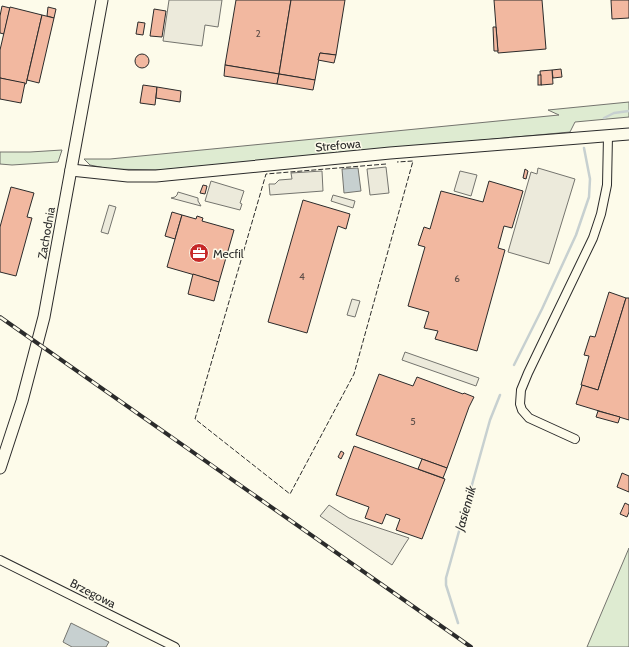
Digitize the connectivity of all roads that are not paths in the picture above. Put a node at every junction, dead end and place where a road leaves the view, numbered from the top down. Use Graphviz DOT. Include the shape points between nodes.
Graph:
graph roads {
  1 [pos="102,0"];
  2 [pos="629,134"];
  3 [pos="608,136"];
  4 [pos="71,170"];
  5 [pos="575,439"];
  6 [pos="0,468"];
  7 [pos="0,560"];
  8 [pos="175,647"];
  1 -- 4 [label="street, Zachodnia"];
  2 -- 3 [label="street, Strefowa"];
  3 -- 4 [label="street, Strefowa" via="390,153 156,176"];
  3 -- 5 [label="street" via="607,185 601,214 528,373 520,397 522,410 529,418"];
  4 -- 6 [label="street, Zachodnia" via="43,324"];
  7 -- 8 [label="street, Brzegowa"];
}
